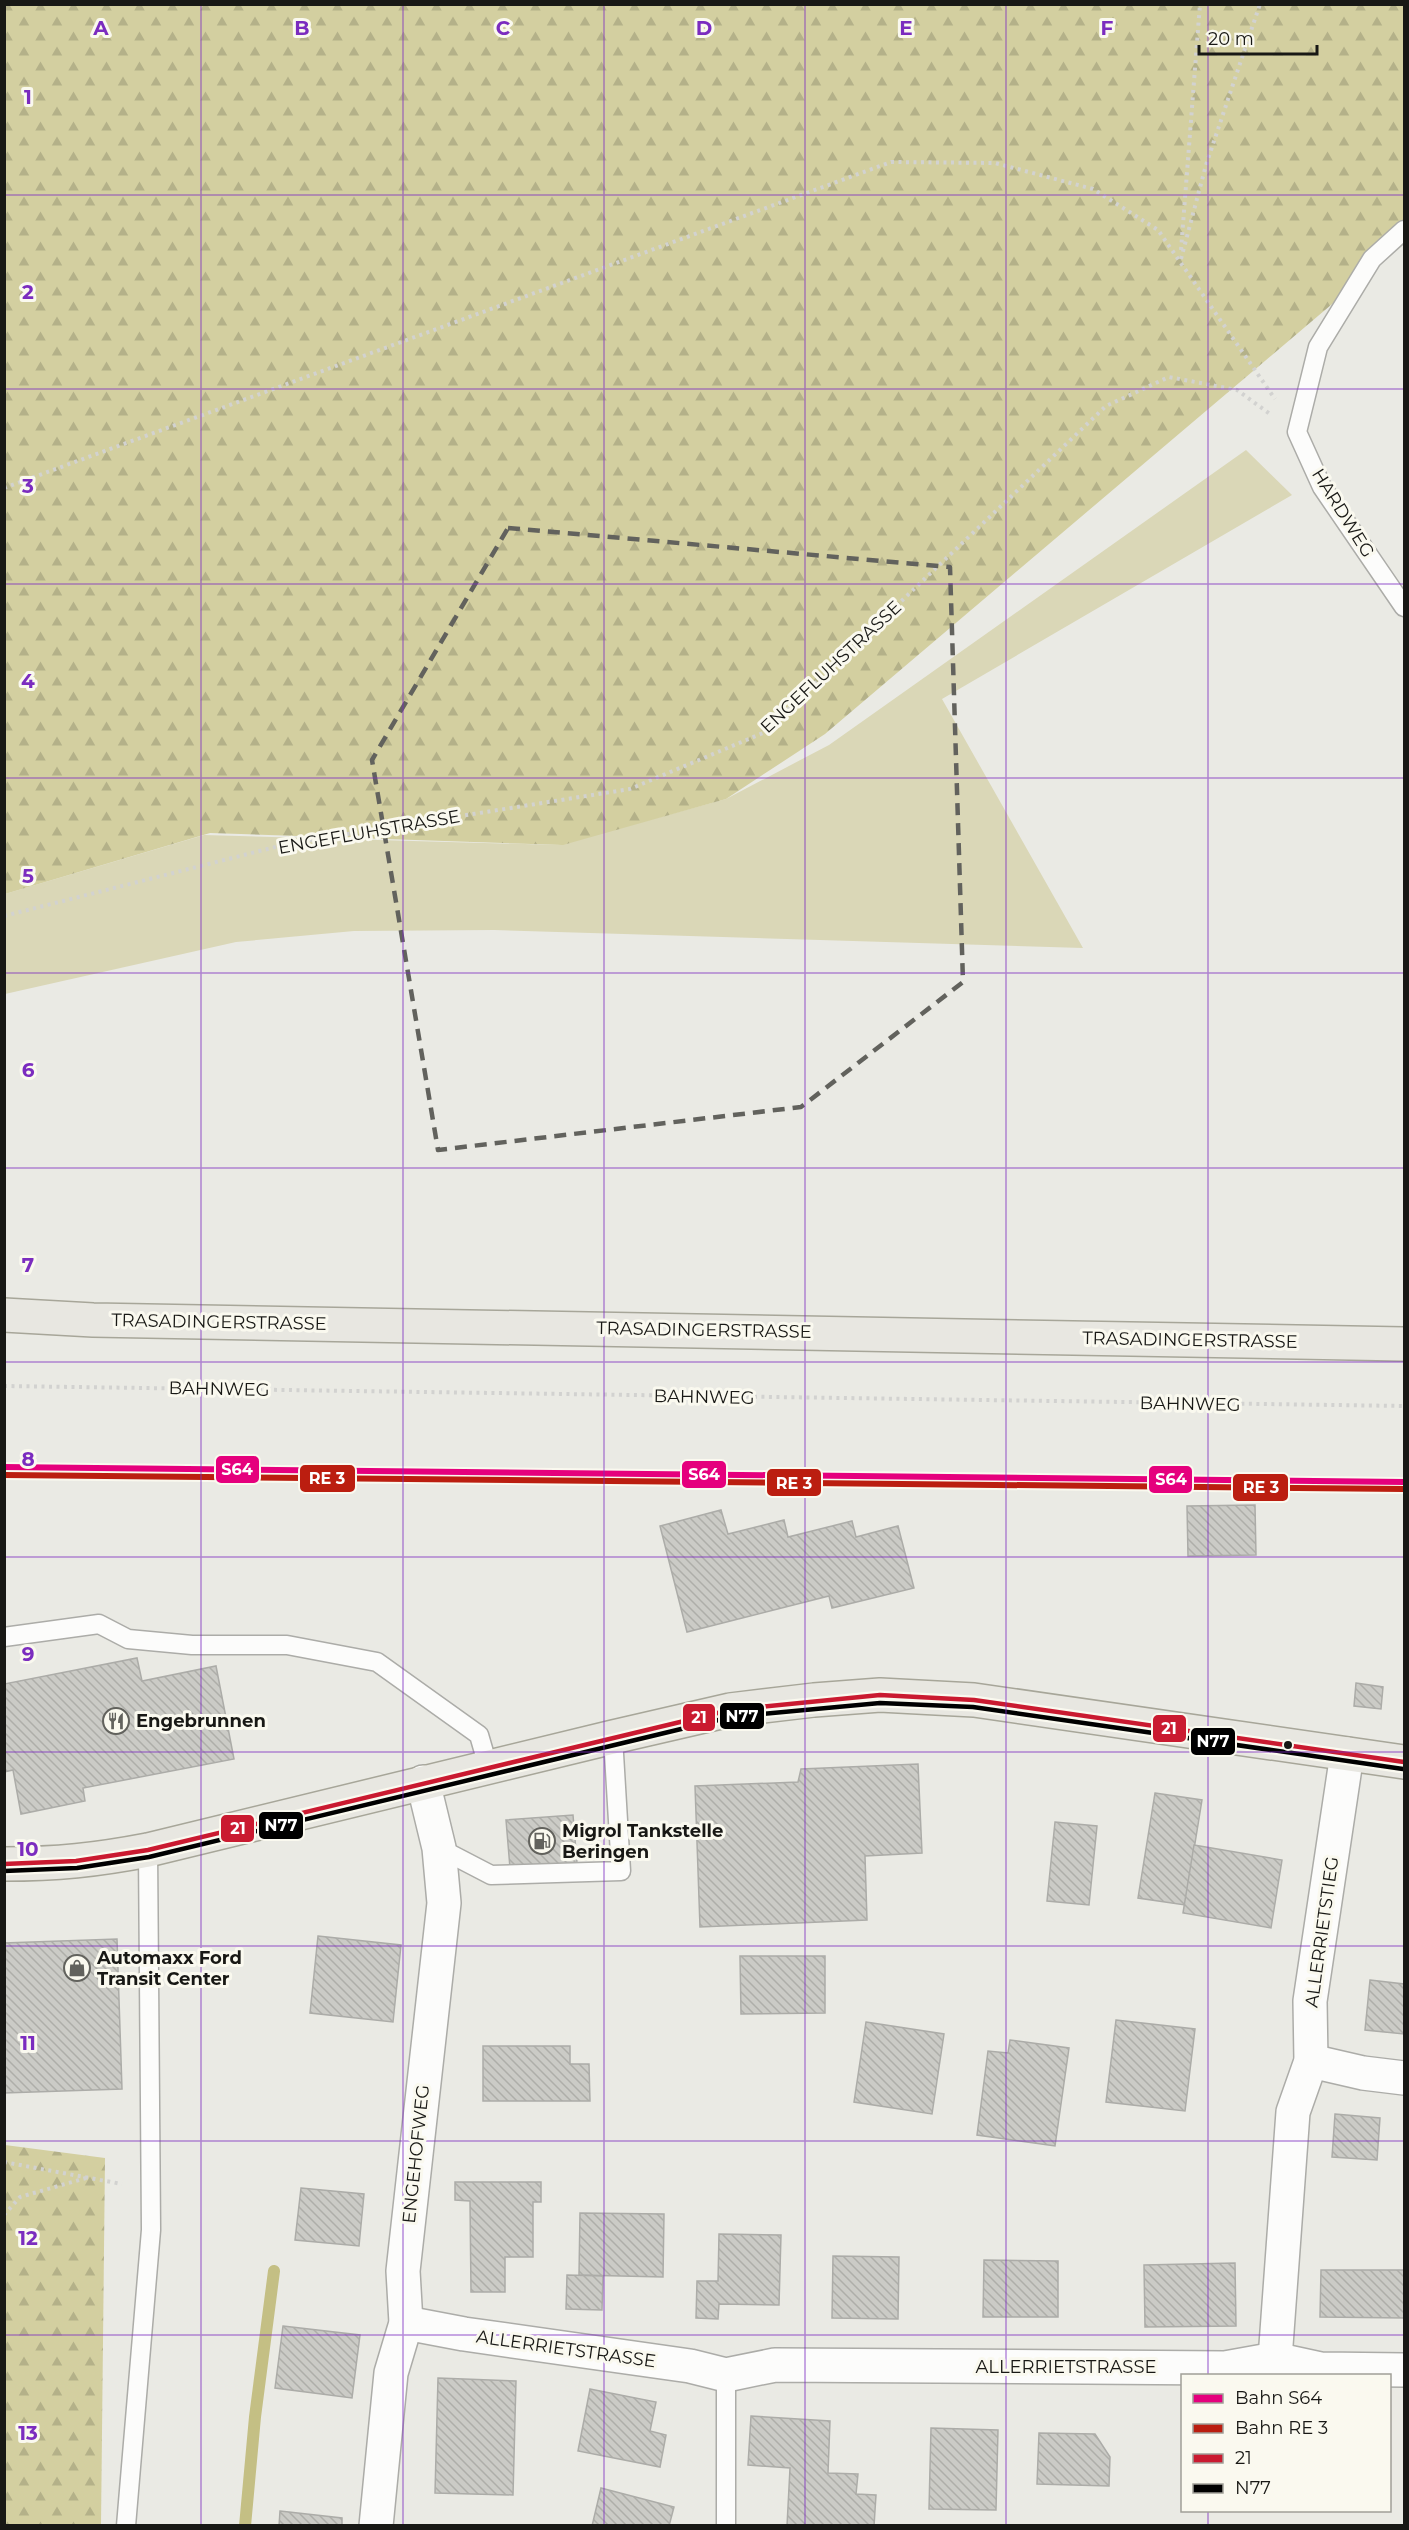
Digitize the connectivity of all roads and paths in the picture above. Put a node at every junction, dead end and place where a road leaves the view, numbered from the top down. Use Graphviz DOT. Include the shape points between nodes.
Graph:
graph roads {
  1 [pos="1200,4"];
  2 [pos="1260,4"];
  3 [pos="1404,230"];
  4 [pos="1181,260"];
  5 [pos="1297,432"];
  6 [pos="4,488"];
  7 [pos="1404,607"];
  8 [pos="4,916"];
  9 [pos="4,1315"];
  10 [pos="1404,1344"];
  11 [pos="4,1386"];
  12 [pos="1404,1406"];
  13 [pos="4,1637"];
  14 [pos="613,1737"];
  15 [pos="1347,1754"];
  16 [pos="1404,1762"];
  17 [pos="488,1766"];
  18 [pos="423,1782"];
  19 [pos="439,1848"];
  20 [pos="148,1850"];
  21 [pos="4,1864"];
  22 [pos="1311,2061"];
  23 [pos="1404,2078"];
  24 [pos="4,2162"];
  25 [pos="88,2177"];
  26 [pos="150,2189"];
  27 [pos="4,2215"];
  28 [pos="406,2323"];
  29 [pos="1275,2359"];
  30 [pos="1404,2370"];
  31 [pos="726,2375"];
  32 [pos="126,2526"];
  33 [pos="376,2526"];
  34 [pos="726,2526"];
  1 -- 4 [label="path"];
  2 -- 4 [label="path" via="1206,165"];
  3 -- 5 [label="lane" via="1372,259 1318,346"];
  4 -- 5 [label="path"];
  4 -- 6 [label="path" via="1158,230 1093,189 995,163 891,162"];
  5 -- 7 [label="lane, HARDWEG" via="1322,488"];
  5 -- 8 [label="path, ENGEFLUHSTRASSE" via="1237,390 1169,377 1106,406 763,733 630,789 291,843"];
  9 -- 10 [label="main road, TRASADINGERSTRASSE" via="93,1320"];
  11 -- 12 [label="path, BAHNWEG"];
  13 -- 17 [label="lane" via="99,1624 128,1639 192,1645 287,1645 378,1662 478,1735"];
  14 -- 15 [label="main road" via="730,1710 880,1695 974,1700"];
  14 -- 17 [label="main road"];
  14 -- 19 [label="lane" via="621,1871 491,1875"];
  15 -- 16 [label="main road"];
  15 -- 22 [label="street, ALLERRIETSTIEG" via="1310,2001"];
  17 -- 18 [label="main road"];
  18 -- 19 [label="street, ENGEHOFWEG"];
  18 -- 20 [label="main road"];
  19 -- 28 [label="street, ENGEHOFWEG" via="444,1903 403,2271"];
  20 -- 21 [label="main road" via="85,1862"];
  20 -- 26 [label="lane"];
  22 -- 23 [label="street"];
  22 -- 29 [label="street, ALLERRIETSTIEG" via="1293,2112"];
  24 -- 25 [label="path"];
  25 -- 26 [label="path"];
  25 -- 27 [label="path" via="20,2197"];
  26 -- 32 [label="lane" via="151,2230"];
  28 -- 31 [label="street, ALLERRIETSTRASSE" via="690,2366"];
  28 -- 33 [label="street, ENGEHOFWEG" via="391,2373"];
  29 -- 30 [label="street, ALLERRIETSTRASSE" via="1321,2370"];
  29 -- 31 [label="street, ALLERRIETSTRASSE" via="1225,2368 775,2365"];
  31 -- 34 [label="lane"];
}
